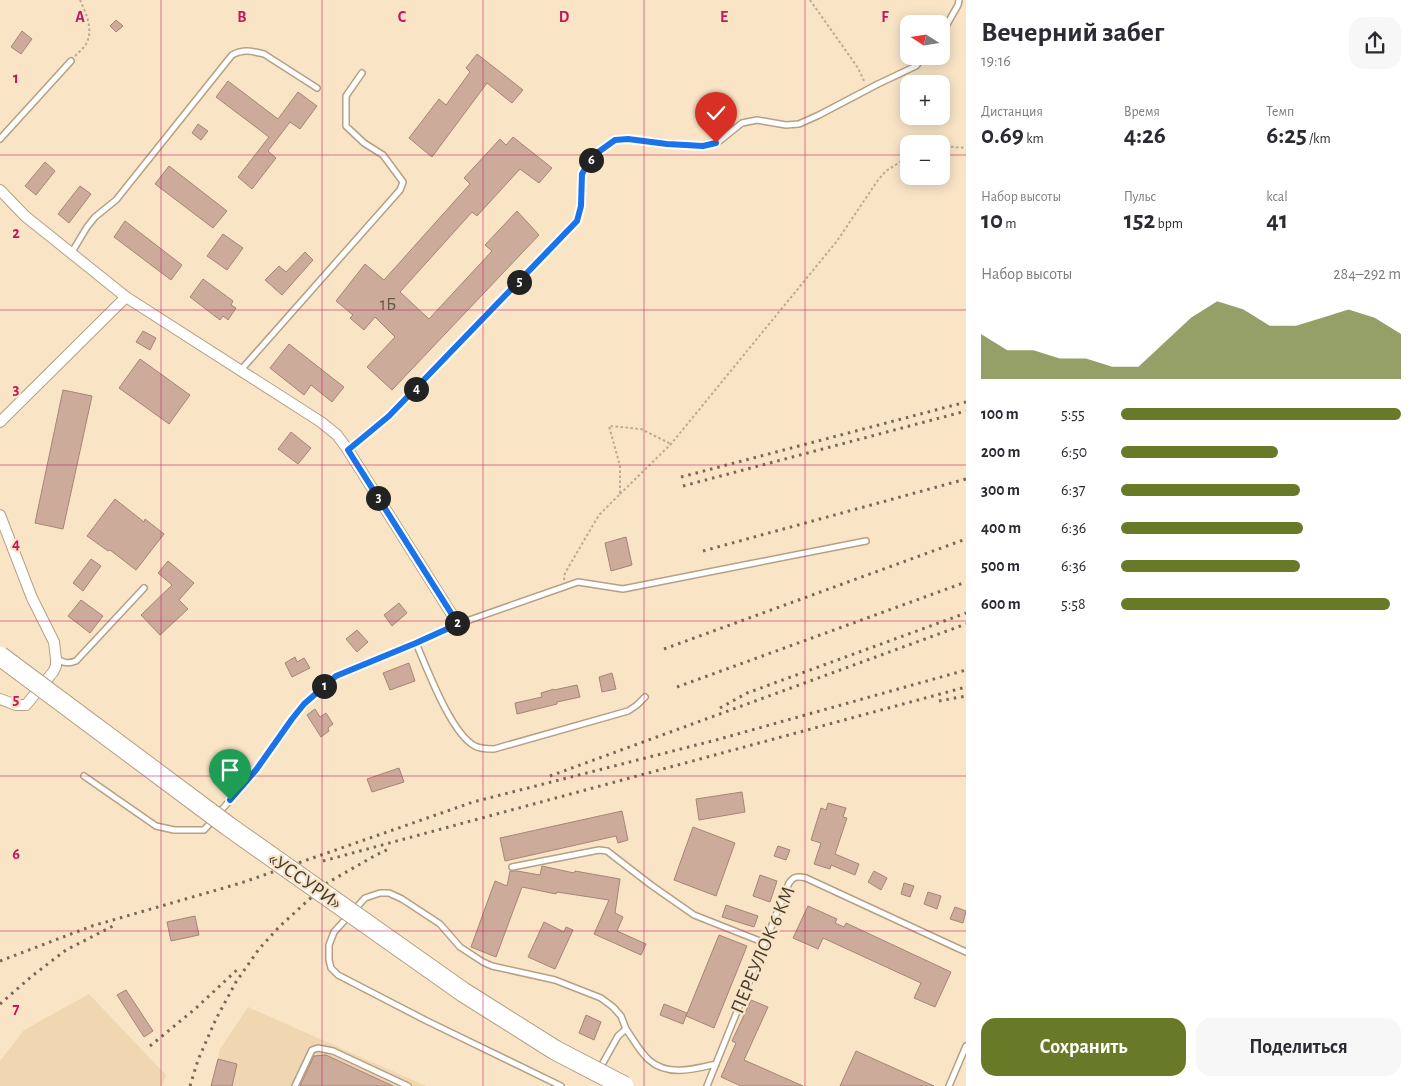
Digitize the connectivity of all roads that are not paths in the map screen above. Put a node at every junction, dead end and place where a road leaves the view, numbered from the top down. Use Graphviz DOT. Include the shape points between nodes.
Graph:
graph roads {
  1 [pos="959,0"];
  2 [pos="950,19"];
  3 [pos="71,61"];
  4 [pos="917,65"];
  5 [pos="362,73"];
  6 [pos="317,88"];
  7 [pos="0,139"];
  8 [pos="0,190"];
  9 [pos="72,252"];
  10 [pos="126,297"];
  11 [pos="240,371"];
  12 [pos="0,422"];
  13 [pos="348,450"];
  14 [pos="0,516"];
  15 [pos="866,541"];
  16 [pos="144,588"];
  17 [pos="458,624"];
  18 [pos="416,643"];
  19 [pos="0,656"];
  20 [pos="56,659"];
  21 [pos="645,696"];
  22 [pos="0,699"];
  23 [pos="84,776"];
  24 [pos="512,868"];
  25 [pos="765,943"];
  26 [pos="966,952"];
  27 [pos="626,1029"];
  28 [pos="966,1046"];
  29 [pos="716,1064"];
  30 [pos="597,1074"];
  31 [pos="295,1086"];
  32 [pos="408,1086"];
  33 [pos="561,1086"];
  34 [pos="624,1086"];
  35 [pos="707,1086"];
  36 [pos="949,1086"];
  1 -- 2 [label="lane"];
  3 -- 7 [label="lane"];
  4 -- 13 [label="lane" via="799,124 757,120 742,123 716,143 703,146 628,139 606,145 582,174 577,221 389,416"];
  5 -- 11 [label="lane" via="346,96 346,126 383,155 403,182 400,190"];
  6 -- 9 [label="lane" via="264,54 240,51 232,55 116,200 87,227"];
  8 -- 9 [label="street" via="25,216"];
  9 -- 10 [label="street"];
  10 -- 11 [label="street"];
  10 -- 12 [label="street"];
  11 -- 13 [label="street" via="321,422"];
  13 -- 17 [label="street"];
  14 -- 20 [label="street" via="32,598 54,642"];
  15 -- 17 [label="lane" via="623,589 578,582"];
  16 -- 20 [label="lane" via="76,661 70,663"];
  17 -- 18 [label="lane"];
  18 -- 21 [label="lane" via="444,706 460,732 475,747 494,749 628,711"];
  18 -- 23 [label="lane" via="336,676 304,704 256,770 204,830 156,826"];
  19 -- 34 [label="highway, «УССУРИ», bridge" via="228,826 463,992 555,1050"];
  20 -- 22 [label="street" via="53,672 26,705"];
  24 -- 25 [label="lane" via="598,850 607,851 694,915"];
  25 -- 26 [label="lane, ПЕРЕУЛОК 6 КМ" via="789,883 798,876"];
  25 -- 29 [label="lane, ПЕРЕУЛОК 6 КМ"];
  27 -- 29 [label="lane" via="649,1060 658,1066 689,1070"];
  27 -- 30 [label="lane"];
  27 -- 33 [label="lane" via="621,1016 602,998 555,980 483,962 460,947 440,924 389,893 365,898 334,932 329,945 329,960 338,975"];
  28 -- 36 [label="lane"];
  29 -- 35 [label="lane, ПЕРЕУЛОК 6 КМ"];
  31 -- 32 [label="lane" via="312,1050 318,1048 333,1051"];
}
